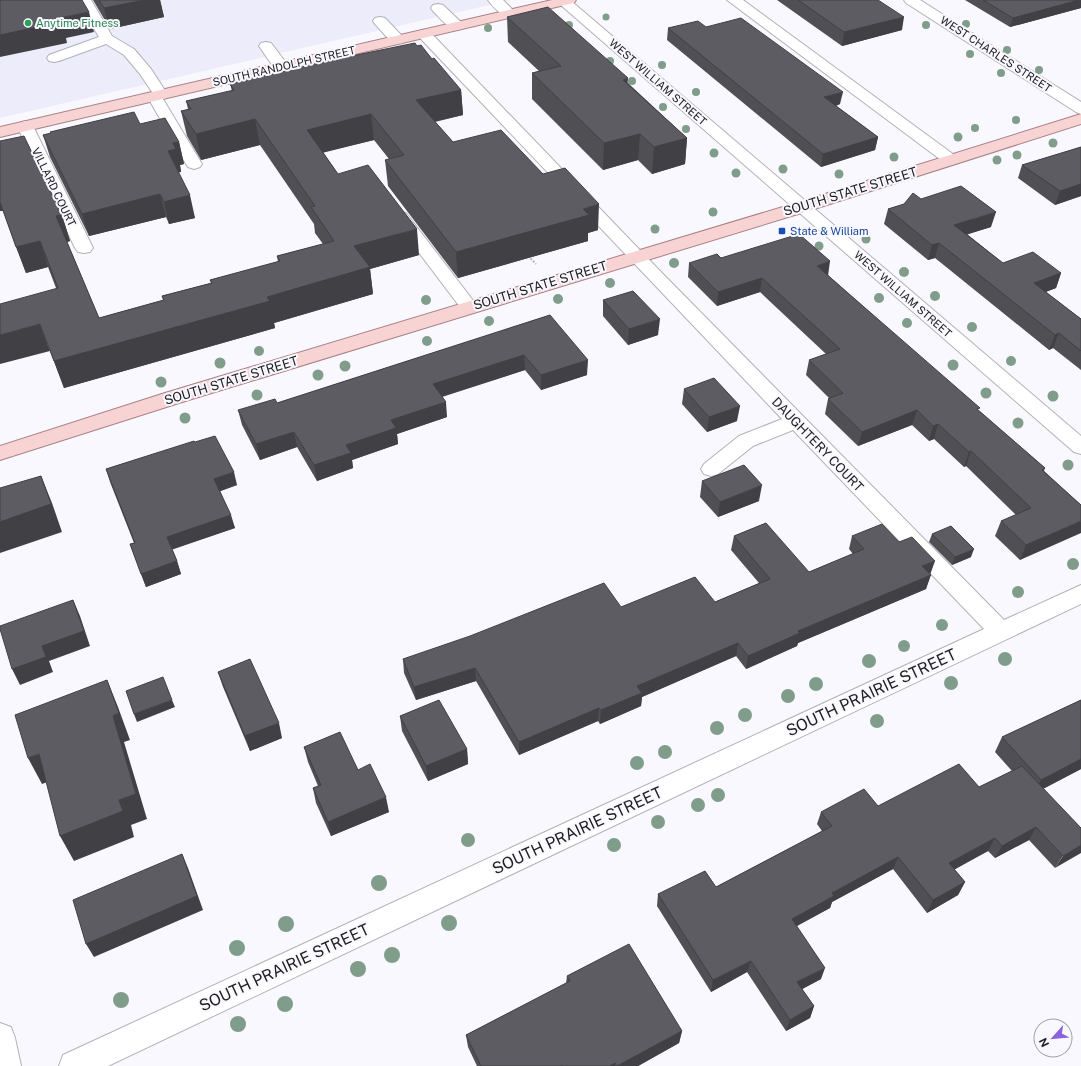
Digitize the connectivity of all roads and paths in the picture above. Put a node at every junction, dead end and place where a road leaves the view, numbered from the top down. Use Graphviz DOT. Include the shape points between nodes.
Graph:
graph roads {
  1 [pos="84,0"];
  2 [pos="495,0"];
  3 [pos="565,0"];
  4 [pos="734,0"];
  5 [pos="910,0"];
  6 [pos="438,8"];
  7 [pos="510,14"];
  8 [pos="380,21"];
  9 [pos="457,26"];
  10 [pos="424,34"];
  11 [pos="107,39"];
  12 [pos="398,40"];
  13 [pos="266,46"];
  14 [pos="54,58"];
  15 [pos="282,67"];
  16 [pos="157,95"];
  17 [pos="1081,109"];
  18 [pos="1081,119"];
  19 [pos="25,126"];
  20 [pos="0,132"];
  21 [pos="951,160"];
  22 [pos="194,164"];
  23 [pos="392,205"];
  24 [pos="802,207"];
  25 [pos="84,248"];
  26 [pos="527,254"];
  27 [pos="636,256"];
  28 [pos="537,266"];
  29 [pos="468,307"];
  30 [pos="796,421"];
  31 [pos="1081,447"];
  32 [pos="0,453"];
  33 [pos="711,469"];
  34 [pos="1081,594"];
  35 [pos="1001,632"];
  36 [pos="0,1038"];
  37 [pos="6,1066"];
  38 [pos="74,1066"];
  1 -- 11 [label="street"];
  2 -- 7 [label="street"];
  3 -- 7 [label="main road, SOUTH RANDOLPH STREET"];
  3 -- 24 [label="street, WEST WILLIAM STREET"];
  4 -- 21 [label="street"];
  5 -- 17 [label="street, WEST CHARLES STREET"];
  6 -- 9 [label="street"];
  7 -- 9 [label="main road, SOUTH RANDOLPH STREET"];
  8 -- 12 [label="street"];
  9 -- 10 [label="main road, SOUTH RANDOLPH STREET"];
  10 -- 12 [label="main road, SOUTH RANDOLPH STREET"];
  10 -- 27 [label="street, DAUGHTERY COURT"];
  11 -- 14 [label="street"];
  11 -- 16 [label="street" via="129,52 146,72"];
  12 -- 15 [label="main road, SOUTH RANDOLPH STREET"];
  13 -- 15 [label="street"];
  15 -- 16 [label="main road, SOUTH RANDOLPH STREET"];
  16 -- 19 [label="main road, SOUTH RANDOLPH STREET"];
  16 -- 22 [label="street"];
  18 -- 21 [label="main road, SOUTH STATE STREET"];
  19 -- 20 [label="main road, SOUTH RANDOLPH STREET"];
  19 -- 25 [label="street, VILLARD COURT"];
  21 -- 24 [label="main road, SOUTH STATE STREET"];
  23 -- 29 [label="street"];
  24 -- 27 [label="main road, SOUTH STATE STREET"];
  24 -- 31 [label="street, WEST WILLIAM STREET"];
  26 -- 28 [label="path"];
  27 -- 29 [label="main road, SOUTH STATE STREET"];
  27 -- 30 [label="street, DAUGHTERY COURT"];
  29 -- 32 [label="main road, SOUTH STATE STREET"];
  30 -- 33 [label="street" via="746,441"];
  30 -- 35 [label="street, DAUGHTERY COURT"];
  34 -- 35 [label="street, SOUTH PRAIRIE STREET"];
  35 -- 38 [label="street, SOUTH PRAIRIE STREET"];
  36 -- 37 [label="street"];
}
